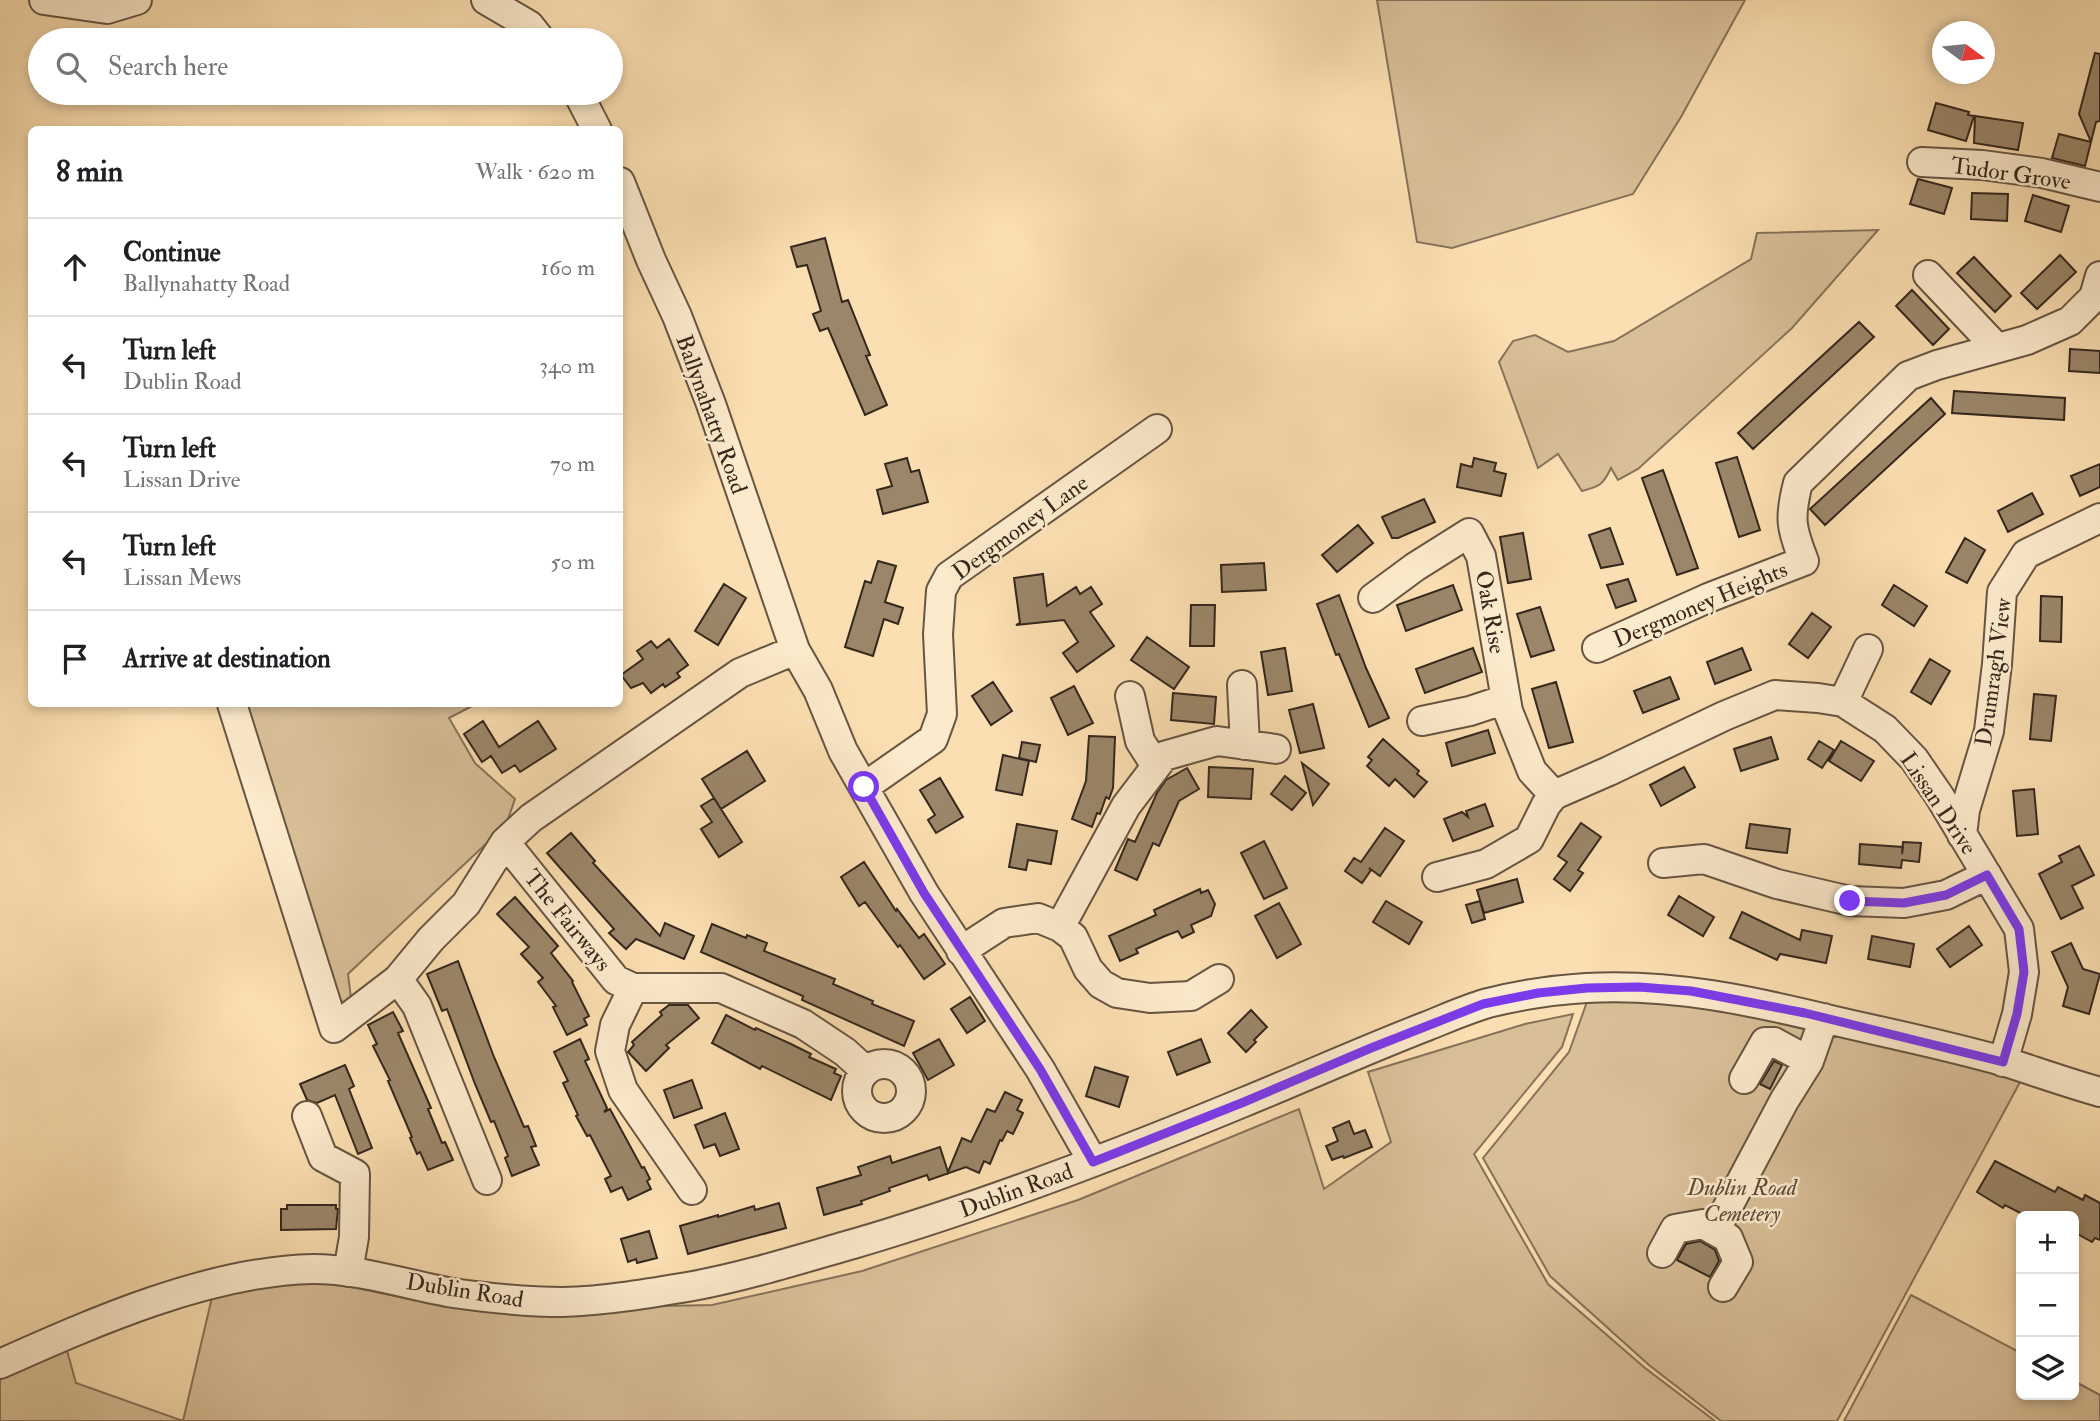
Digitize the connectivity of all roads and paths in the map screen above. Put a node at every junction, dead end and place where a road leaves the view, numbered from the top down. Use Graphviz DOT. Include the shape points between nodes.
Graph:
graph roads {
  1 [pos="44,0"];
  2 [pos="137,0"];
  3 [pos="486,0"];
  4 [pos="531,28"];
  5 [pos="584,105"];
  6 [pos="595,126"];
  7 [pos="1922,162"];
  8 [pos="2100,187"];
  9 [pos="623,190"];
  10 [pos="1928,275"];
  11 [pos="2100,276"];
  12 [pos="1997,348"];
  13 [pos="1157,429"];
  14 [pos="2100,518"];
  15 [pos="1373,598"];
  16 [pos="1597,648"];
  17 [pos="1868,649"];
  18 [pos="795,650"];
  19 [pos="1242,685"];
  20 [pos="1130,696"];
  21 [pos="1506,699"];
  22 [pos="1843,702"];
  23 [pos="233,707"];
  24 [pos="1422,721"];
  25 [pos="1245,745"];
  26 [pos="1276,749"];
  27 [pos="1156,766"];
  28 [pos="864,787"];
  29 [pos="1554,795"];
  30 [pos="1962,835"];
  31 [pos="505,842"];
  32 [pos="1663,863"];
  33 [pos="1987,875"];
  34 [pos="1437,877"];
  35 [pos="1060,927"];
  36 [pos="961,951"];
  37 [pos="398,979"];
  38 [pos="1219,979"];
  39 [pos="634,988"];
  40 [pos="1824,1018"];
  41 [pos="1809,1061"];
  42 [pos="2003,1062"];
  43 [pos="866,1071"];
  44 [pos="1744,1080"];
  45 [pos="2100,1092"];
  46 [pos="307,1116"];
  47 [pos="1093,1162"];
  48 [pos="487,1181"];
  49 [pos="692,1190"];
  50 [pos="1715,1231"];
  51 [pos="1661,1253"];
  52 [pos="348,1272"];
  53 [pos="1724,1287"];
  54 [pos="0,1338"];
  55 [pos="28,1351"];
  56 [pos="0,1364"];
  1 -- 2 [label="street" via="107,9"];
  3 -- 4 [label="street"];
  5 -- 6 [label="street"];
  7 -- 8 [label="street, Tudor Grove" via="2042,173"];
  9 -- 18 [label="street, Ballynahatty Road" via="711,404"];
  10 -- 12 [label="street"];
  11 -- 12 [label="street, Dergmoney Heights" via="2094,297 2070,321"];
  12 -- 16 [label="street, Dergmoney Heights" via="1908,376 1798,483 1791,508 1792,531 1804,561"];
  13 -- 28 [label="street, Dergmoney Lane" via="949,576 942,591 938,634 942,714 933,739"];
  14 -- 30 [label="street, Drumragh View" via="2026,554 2002,592 1989,731"];
  15 -- 21 [label="street, Oak Rise" via="1469,533 1480,556"];
  17 -- 22 [label="street"];
  18 -- 28 [label="street, Ballynahatty Road"];
  18 -- 31 [label="street" via="740,673 531,818"];
  19 -- 25 [label="street"];
  20 -- 27 [label="street" via="1140,741"];
  21 -- 24 [label="street"];
  21 -- 29 [label="street, Oak Rise" via="1532,771"];
  22 -- 29 [label="street, Lissan Drive" via="1775,695"];
  22 -- 30 [label="street, Lissan Drive" via="1885,729 1914,759"];
  23 -- 37 [label="street" via="334,1028"];
  25 -- 26 [label="street"];
  25 -- 27 [label="street" via="1217,741 1164,756"];
  27 -- 35 [label="street" via="1126,806"];
  28 -- 36 [label="street, Ballynahatty Road"];
  29 -- 34 [label="street" via="1529,839 1486,864"];
  30 -- 33 [label="street, Lissan Drive"];
  31 -- 37 [label="street" via="466,904"];
  31 -- 39 [label="street, The Fairways" via="616,980"];
  32 -- 33 [label="street" via="1704,859 1777,884 1850,901 1904,903 1946,895"];
  33 -- 42 [label="street, Lissan Drive" via="2019,929 2024,972"];
  35 -- 36 [label="street" via="1038,918 1004,923"];
  35 -- 38 [label="street" via="1073,937 1088,970 1117,993 1150,998 1191,996"];
  36 -- 47 [label="street, Ballynahatty Road" via="1040,1069"];
  37 -- 48 [label="street" via="417,1006"];
  39 -- 43 [label="street, The Fairways" via="721,988 803,1024"];
  39 -- 49 [label="street" via="615,1026 610,1051 623,1090"];
  40 -- 41 [label="street"];
  40 -- 42 [label="street, Dublin Road"];
  40 -- 47 [label="street, Dublin Road" via="1691,991 1639,987 1538,993 1483,1004"];
  41 -- 44 [label="street" via="1765,1042"];
  41 -- 50 [label="street"];
  42 -- 45 [label="street, Dublin Road"];
  46 -- 52 [label="street" via="323,1157 355,1174"];
  47 -- 52 [label="street, Dublin Road" via="924,1223 700,1284 642,1294 566,1302 504,1299"];
  50 -- 51 [label="street" via="1703,1224 1675,1228"];
  50 -- 53 [label="street" via="1728,1238 1738,1262"];
  52 -- 55 [label="street, Dublin Road" via="271,1272 216,1282 124,1312"];
  54 -- 55 [label="street"];
  55 -- 56 [label="street, Dublin Road"];
}
